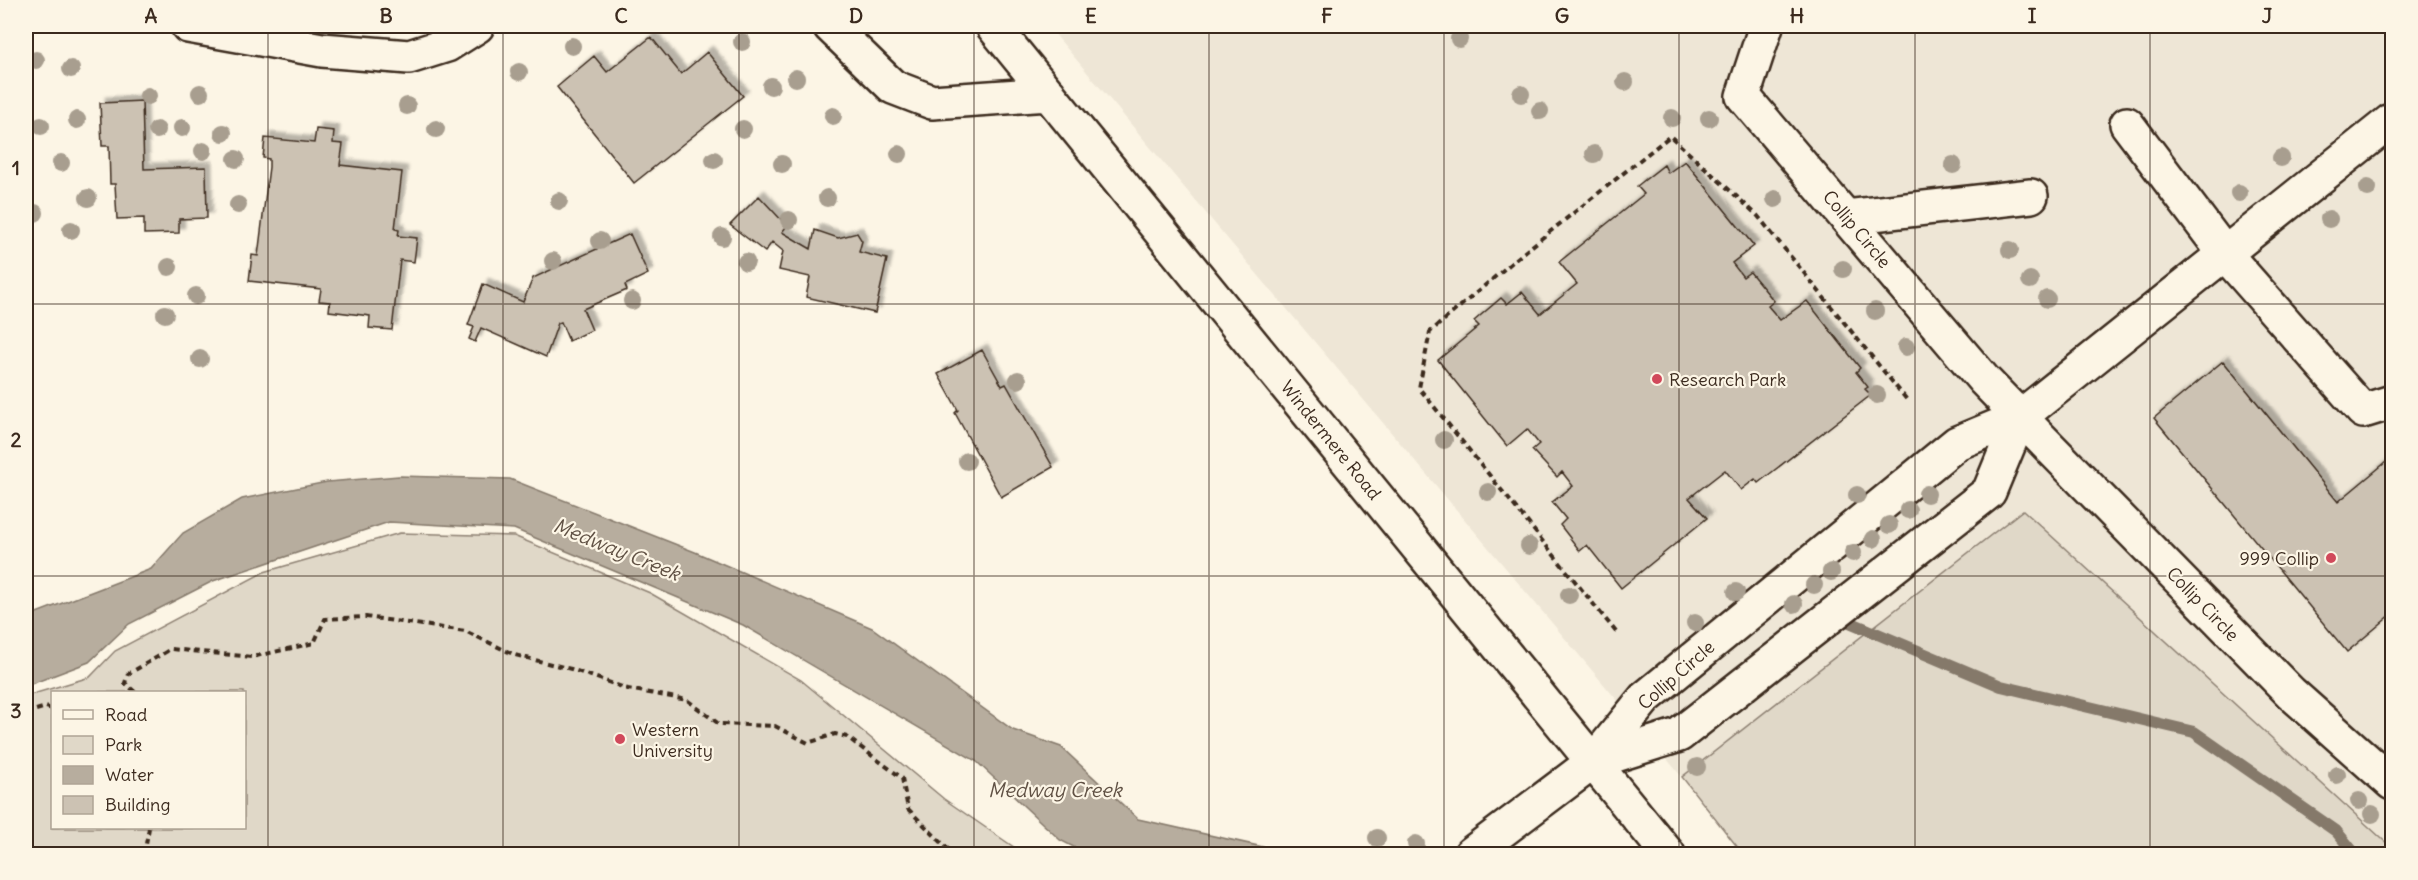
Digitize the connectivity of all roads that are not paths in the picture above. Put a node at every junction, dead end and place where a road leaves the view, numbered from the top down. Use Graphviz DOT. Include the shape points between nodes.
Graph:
graph roads {
  1 [pos="189,26"];
  2 [pos="477,26"];
  3 [pos="830,26"];
  4 [pos="993,26"];
  5 [pos="1766,26"];
  6 [pos="1049,94"];
  7 [pos="2392,120"];
  8 [pos="2127,124"];
  9 [pos="2031,196"];
  10 [pos="1846,217"];
  11 [pos="2225,254"];
  12 [pos="2392,402"];
  13 [pos="2020,417"];
  14 [pos="1593,762"];
  15 [pos="2392,783"];
  16 [pos="1471,855"];
  17 [pos="1668,855"];
  1 -- 2 [label="street" via="322,50 409,57 447,45"];
  3 -- 6 [label="street" via="893,87 932,102"];
  4 -- 6 [label="street, Windermere Road"];
  5 -- 10 [label="street, Collip Circle" via="1743,96"];
  6 -- 14 [label="street, Windermere Road"];
  7 -- 11 [label="street, Collip Circle"];
  8 -- 11 [label="street"];
  9 -- 10 [label="street"];
  10 -- 13 [label="street, Collip Circle"];
  11 -- 12 [label="street" via="2363,411"];
  11 -- 13 [label="street, Collip Circle"];
  13 -- 14 [label="street, Collip Circle" via="1957,442 1645,698"];
  13 -- 14 [label="street, Collip Circle" via="1989,492 1679,735"];
  13 -- 15 [label="street, Collip Circle" via="2291,693"];
  14 -- 16 [label="street"];
  14 -- 17 [label="street, Windermere Road"];
}
